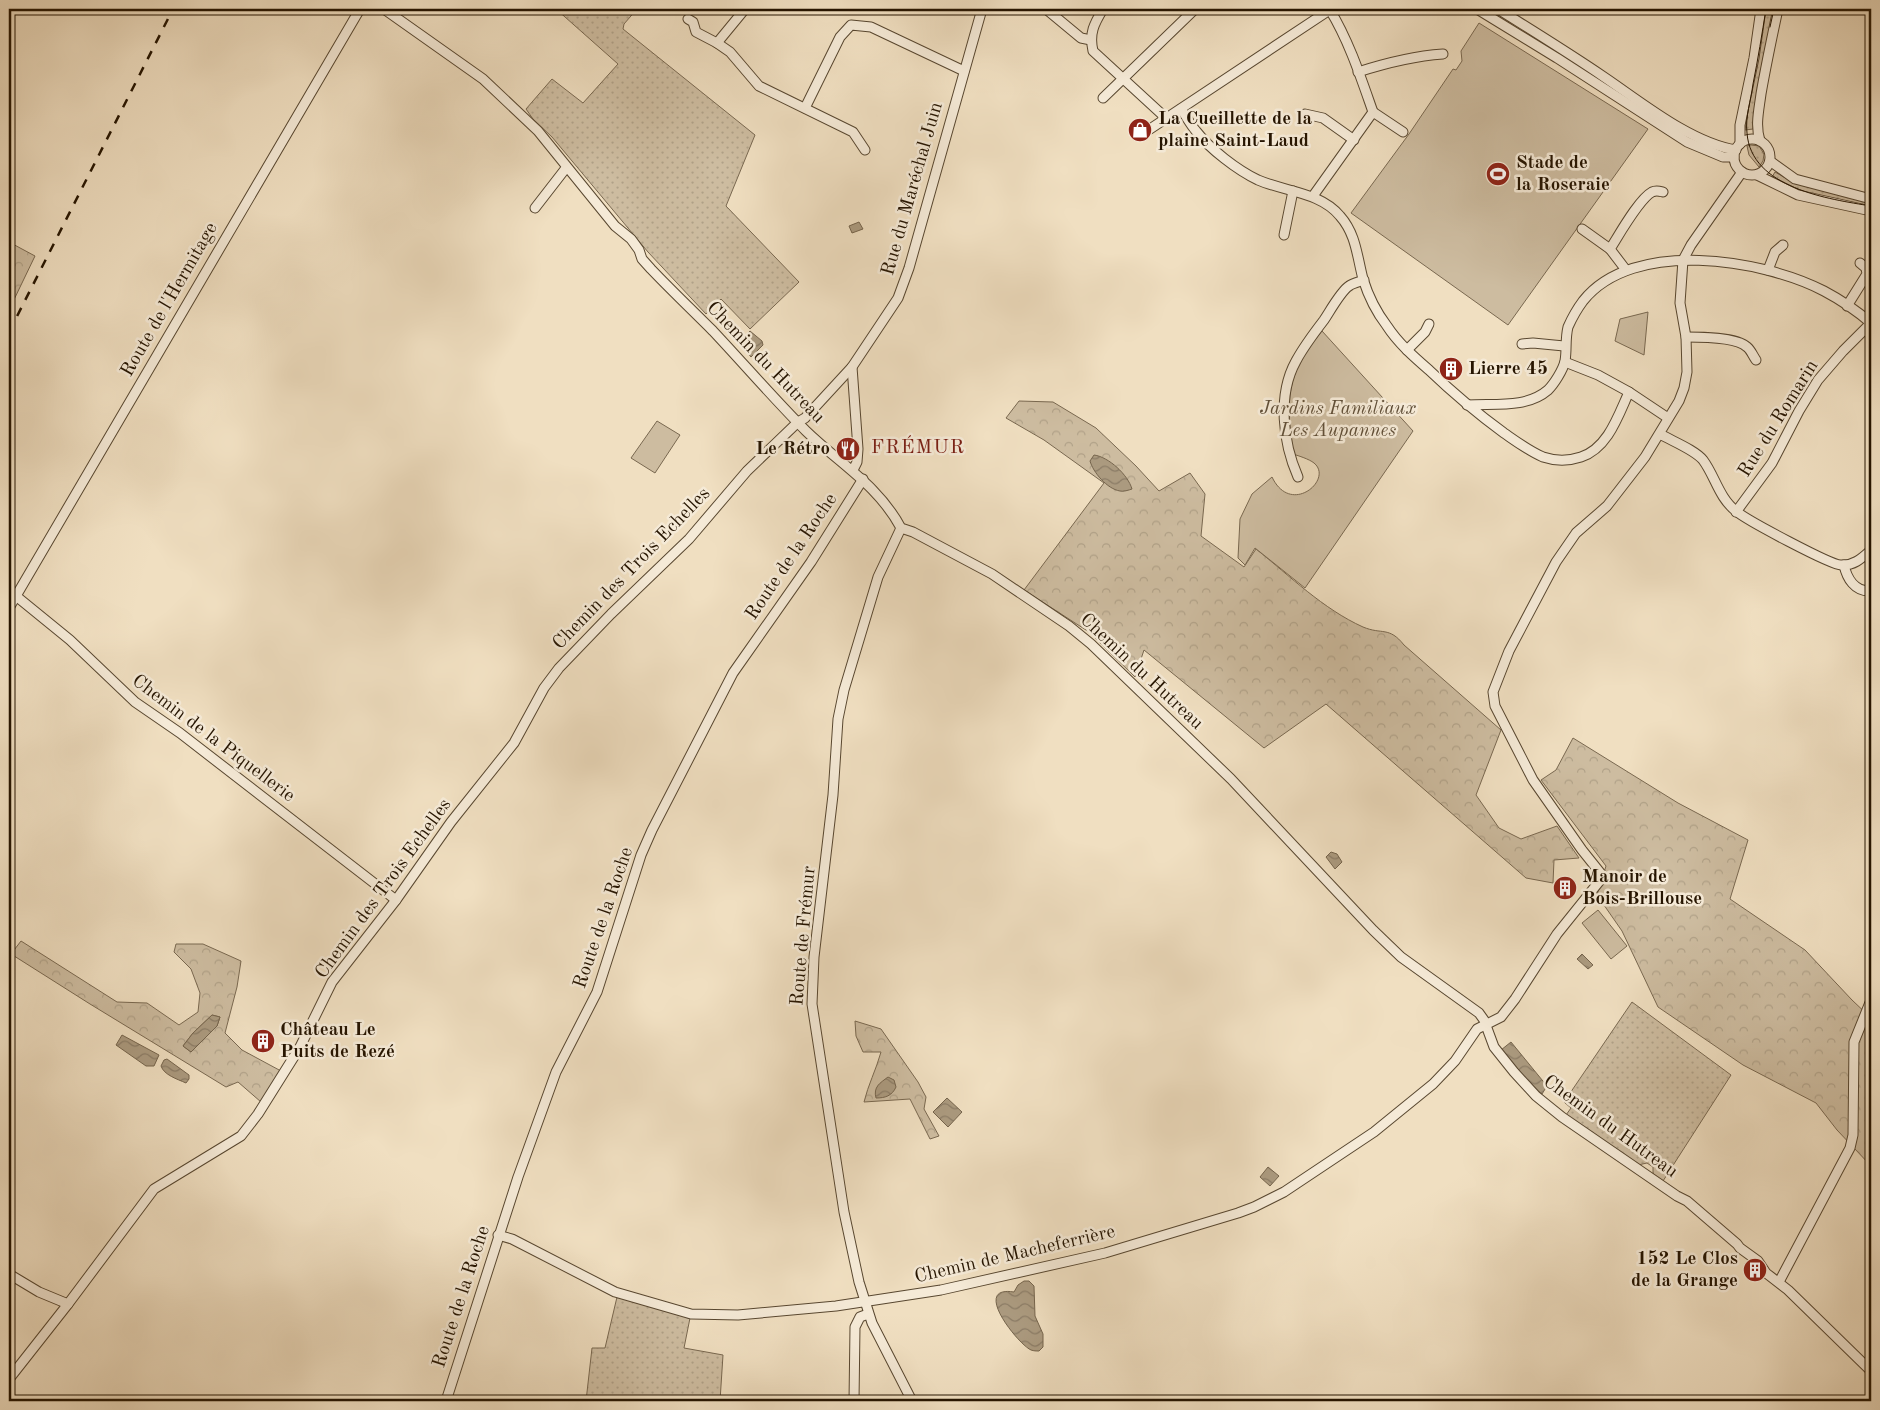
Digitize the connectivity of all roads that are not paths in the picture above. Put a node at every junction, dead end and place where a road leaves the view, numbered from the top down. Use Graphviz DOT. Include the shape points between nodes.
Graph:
graph roads {
  1 [pos="360,9"];
  2 [pos="384,9"];
  3 [pos="745,9"];
  4 [pos="982,9"];
  5 [pos="1046,9"];
  6 [pos="1103,9"];
  7 [pos="1195,9"];
  8 [pos="1330,9"];
  9 [pos="1477,9"];
  10 [pos="1498,9"];
  11 [pos="1761,9"];
  12 [pos="1778,9"];
  13 [pos="688,19"];
  14 [pos="1091,40"];
  15 [pos="717,42"];
  16 [pos="1443,54"];
  17 [pos="964,71"];
  18 [pos="1358,72"];
  19 [pos="1124,79"];
  20 [pos="1104,98"];
  21 [pos="805,108"];
  22 [pos="1181,109"];
  23 [pos="1373,112"];
  24 [pos="1305,114"];
  25 [pos="1167,118"];
  26 [pos="1150,129"];
  27 [pos="1403,132"];
  28 [pos="1354,140"];
  29 [pos="1760,141"];
  30 [pos="865,150"];
  31 [pos="1737,150"];
  32 [pos="1770,161"];
  33 [pos="566,168"];
  34 [pos="1742,172"];
  35 [pos="1757,175"];
  36 [pos="1293,191"];
  37 [pos="1663,192"];
  38 [pos="1313,196"];
  39 [pos="1871,199"];
  40 [pos="535,208"];
  41 [pos="1871,211"];
  42 [pos="1582,230"];
  43 [pos="1284,235"];
  44 [pos="1783,245"];
  45 [pos="1610,248"];
  46 [pos="1683,260"];
  47 [pos="1860,263"];
  48 [pos="1626,270"];
  49 [pos="1768,270"];
  50 [pos="1364,280"];
  51 [pos="1847,306"];
  52 [pos="1871,323"];
  53 [pos="1429,324"];
  54 [pos="1686,337"];
  55 [pos="1522,344"];
  56 [pos="1564,346"];
  57 [pos="1407,350"];
  58 [pos="1756,360"];
  59 [pos="1565,362"];
  60 [pos="852,367"];
  61 [pos="1629,392"];
  62 [pos="1467,405"];
  63 [pos="1668,418"];
  64 [pos="798,422"];
  65 [pos="1660,434"];
  66 [pos="853,470"];
  67 [pos="1298,477"];
  68 [pos="863,478"];
  69 [pos="1736,512"];
  70 [pos="901,528"];
  71 [pos="1871,550"];
  72 [pos="1844,566"];
  73 [pos="1869,591"];
  74 [pos="16,596"];
  75 [pos="9,608"];
  76 [pos="396,900"];
  77 [pos="1871,1000"];
  78 [pos="1486,1026"];
  79 [pos="498,1235"];
  80 [pos="9,1274"];
  81 [pos="1779,1282"];
  82 [pos="865,1302"];
  83 [pos="68,1304"];
  84 [pos="868,1314"];
  85 [pos="1871,1371"];
  86 [pos="9,1379"];
  87 [pos="446,1401"];
  88 [pos="854,1401"];
  89 [pos="912,1401"];
  1 -- 74 [label="street, Route de l'Hermitage"];
  2 -- 33 [label="street, Chemin du Hutreau" via="483,79 538,132"];
  3 -- 15 [label="street"];
  4 -- 17 [label="street, Rue du Maréchal Juin"];
  5 -- 14 [label="street" via="1081,38"];
  6 -- 14 [label="street" via="1094,24"];
  7 -- 19 [label="street"];
  8 -- 18 [label="street"];
  8 -- 22 [label="street"];
  9 -- 31 [label="street" via="1687,142 1723,157"];
  10 -- 31 [label="street" via="1678,126 1709,144"];
  11 -- 31 [label="street"];
  12 -- 29 [label="street" via="1757,120"];
  13 -- 15 [label="street" via="693,22 696,32"];
  14 -- 19 [label="street" via="1093,51"];
  15 -- 21 [label="street" via="759,86"];
  16 -- 18 [label="street" via="1388,63"];
  17 -- 21 [label="street" via="871,27 851,25 840,37"];
  17 -- 60 [label="street, Rue du Maréchal Juin" via="898,298"];
  18 -- 23 [label="street"];
  19 -- 20 [label="street"];
  19 -- 25 [label="street"];
  21 -- 30 [label="street" via="852,132"];
  22 -- 25 [label="street"];
  22 -- 36 [label="street" via="1196,132 1239,170"];
  23 -- 27 [label="street"];
  23 -- 28 [label="street"];
  24 -- 28 [label="street" via="1324,118"];
  25 -- 26 [label="street"];
  28 -- 38 [label="street"];
  29 -- 31 [label="street" via="1748,140"];
  29 -- 32 [label="street" via="1768,148"];
  31 -- 34 [label="street" via="1735,163"];
  32 -- 35 [label="street" via="1765,171"];
  32 -- 39 [label="street" via="1795,179"];
  33 -- 40 [label="street"];
  33 -- 64 [label="street, Chemin du Hutreau" via="615,226 631,239 651,269"];
  34 -- 35 [label="street"];
  34 -- 46 [label="street"];
  35 -- 41 [label="street" via="1798,195"];
  36 -- 38 [label="street"];
  36 -- 43 [label="street"];
  37 -- 45 [label="street" via="1651,192"];
  38 -- 50 [label="street" via="1330,206 1348,226"];
  42 -- 45 [label="street"];
  44 -- 49 [label="street" via="1775,252"];
  45 -- 48 [label="street"];
  46 -- 48 [label="street"];
  46 -- 49 [label="street" via="1716,261"];
  46 -- 54 [label="street" via="1680,303"];
  47 -- 51 [label="street" via="1866,268 1866,274"];
  48 -- 56 [label="street" via="1603,283 1576,310"];
  49 -- 51 [label="street" via="1819,289"];
  50 -- 57 [label="street" via="1387,327"];
  50 -- 67 [label="street" via="1348,286 1307,343 1289,377 1285,419 1289,454"];
  51 -- 52 [label="street"];
  52 -- 69 [label="street, Rue du Romarin" via="1818,380 1772,463"];
  53 -- 57 [label="street"];
  54 -- 58 [label="street" via="1709,336 1739,343 1746,346"];
  54 -- 63 [label="street" via="1684,388"];
  55 -- 56 [label="street"];
  56 -- 59 [label="street"];
  57 -- 62 [label="street"];
  59 -- 61 [label="street"];
  59 -- 62 [label="street" via="1548,390 1538,396 1504,405"];
  60 -- 64 [label="street, Rue du Maréchal Juin"];
  60 -- 66 [label="street" via="858,449"];
  61 -- 62 [label="street" via="1611,431 1590,453 1569,460 1543,457 1526,448"];
  61 -- 63 [label="street"];
  63 -- 65 [label="street"];
  64 -- 66 [label="street, Chemin du Hutreau"];
  64 -- 76 [label="street, Chemin des Trois Echelles" via="748,471 689,539 559,668 544,688 514,743 451,822"];
  65 -- 69 [label="street" via="1702,459 1724,498"];
  65 -- 78 [label="street, Chemin de Macheferrière" via="1607,506 1582,527 1559,556 1517,633 1493,692 1493,699 1533,780 1602,875 1557,934 1506,1011"];
  66 -- 68 [label="street, Chemin du Hutreau"];
  68 -- 70 [label="street, Chemin du Hutreau" via="891,510"];
  68 -- 79 [label="street, Route de la Roche" via="811,562 733,673 652,830 597,992 556,1072"];
  69 -- 72 [label="street" via="1831,563"];
  70 -- 78 [label="street, Chemin du Hutreau" via="992,574 1085,638 1231,779 1373,930 1401,957 1474,1009"];
  70 -- 82 [label="street, Route de Frémur" via="878,577 838,719 812,985 814,1026 844,1212"];
  71 -- 72 [label="street" via="1857,562"];
  72 -- 73 [label="street" via="1846,575 1856,587"];
  74 -- 75 [label="street, Route de l'Hermitage"];
  74 -- 76 [label="street, Chemin de la Piquellerie" via="70,640 135,702"];
  76 -- 83 [label="street, Chemin des Trois Echelles" via="332,982 300,1047 241,1136 154,1188"];
  77 -- 81 [label="street" via="1854,1042 1850,1148"];
  78 -- 81 [label="street, Chemin du Hutreau" via="1494,1047 1536,1096 1687,1201"];
  78 -- 82 [label="street, Chemin de Macheferrière" via="1478,1029 1433,1084 1374,1132 1284,1192 1254,1207 1075,1261 941,1290"];
  79 -- 82 [label="street, Chemin de Macheferrière" via="512,1239 615,1292 691,1314 738,1315"];
  79 -- 87 [label="street, Route de la Roche"];
  80 -- 83 [label="street"];
  81 -- 85 [label="street, Chemin du Hutreau"];
  82 -- 84 [label="street, Route de Frémur"];
  83 -- 86 [label="street, Chemin des Trois Echelles"];
  84 -- 88 [label="street" via="860,1317 855,1327"];
  84 -- 89 [label="street, Route de Frémur"];
}
